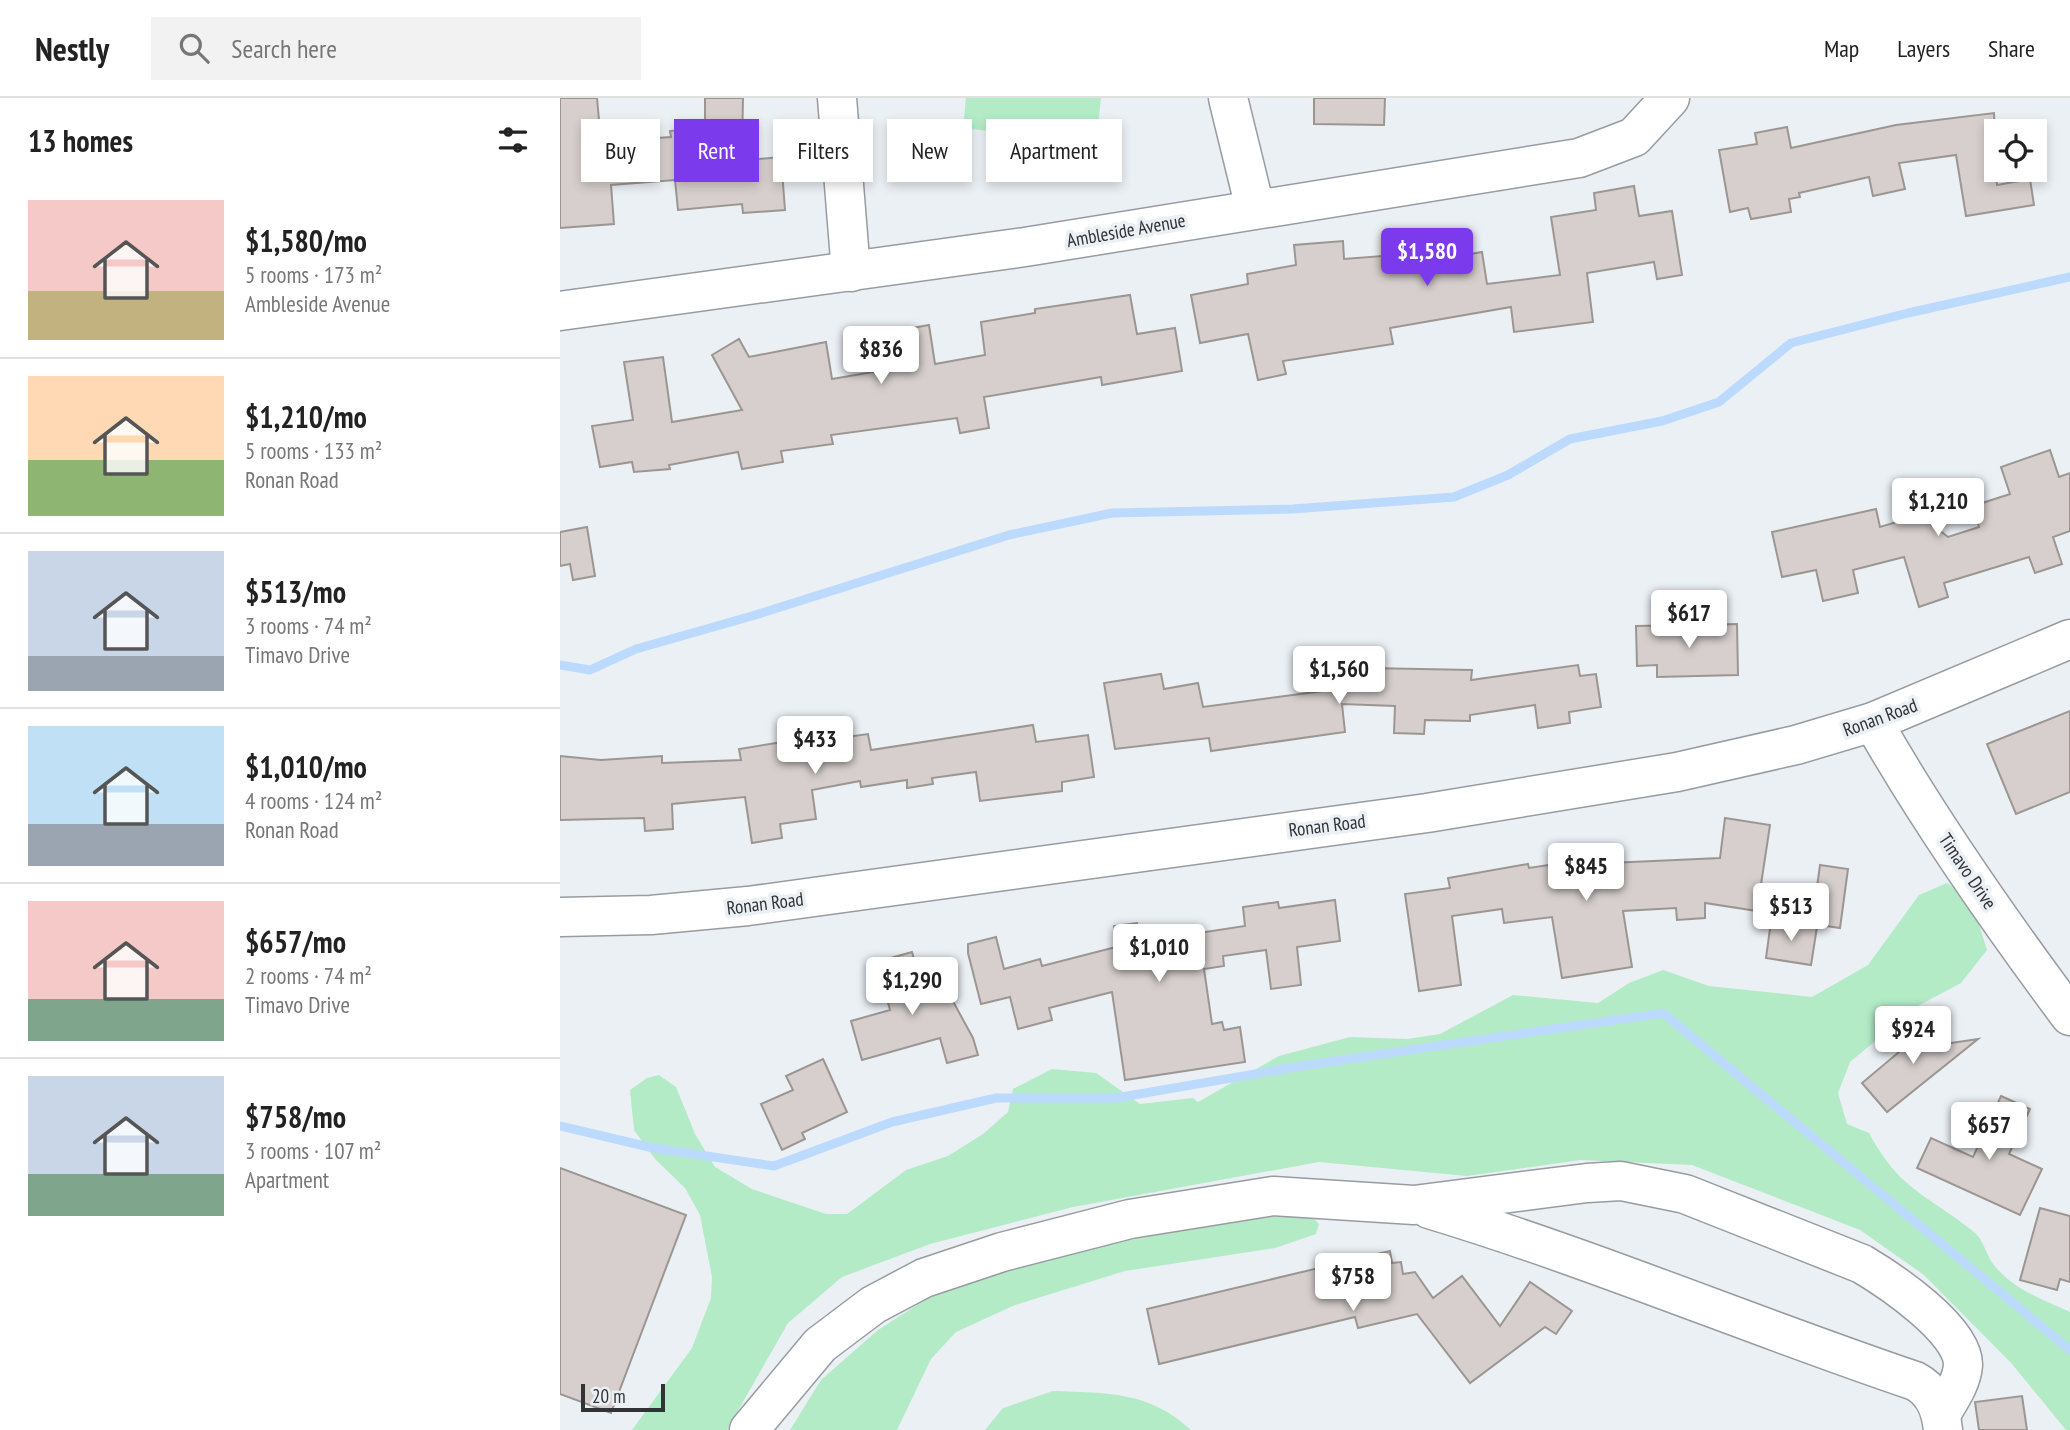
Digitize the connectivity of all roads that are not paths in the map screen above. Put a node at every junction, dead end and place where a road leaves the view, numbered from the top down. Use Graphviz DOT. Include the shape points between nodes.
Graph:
graph roads {
  1 [pos="837,98"];
  2 [pos="1228,98"];
  3 [pos="1670,98"];
  4 [pos="1255,208"];
  5 [pos="851,272"];
  6 [pos="560,312"];
  7 [pos="2070,639"];
  8 [pos="1873,722"];
  9 [pos="560,918"];
  10 [pos="2070,1016"];
  11 [pos="1414,1205"];
  12 [pos="1942,1422"];
  13 [pos="749,1430"];
  1 -- 5 [label="street"];
  2 -- 4 [label="street"];
  3 -- 4 [label="street, Ambleside Avenue" via="1634,138 1579,158"];
  4 -- 5 [label="street, Ambleside Avenue"];
  5 -- 6 [label="street, Ambleside Avenue"];
  7 -- 8 [label="street, Ronan Road"];
  8 -- 9 [label="street, Ronan Road" via="1676,772 1427,813 748,906"];
  8 -- 10 [label="street, Timavo Drive" via="1953,850"];
  11 -- 12 [label="street" via="1548,1246 1915,1381 1931,1392"];
  11 -- 12 [label="street" via="1604,1182 1646,1184 1685,1194 1862,1264 1900,1289 1942,1327 1961,1354 1958,1384"];
  11 -- 13 [label="street" via="1273,1196 1130,1219 1002,1252 924,1278 873,1306 820,1345"];
}
